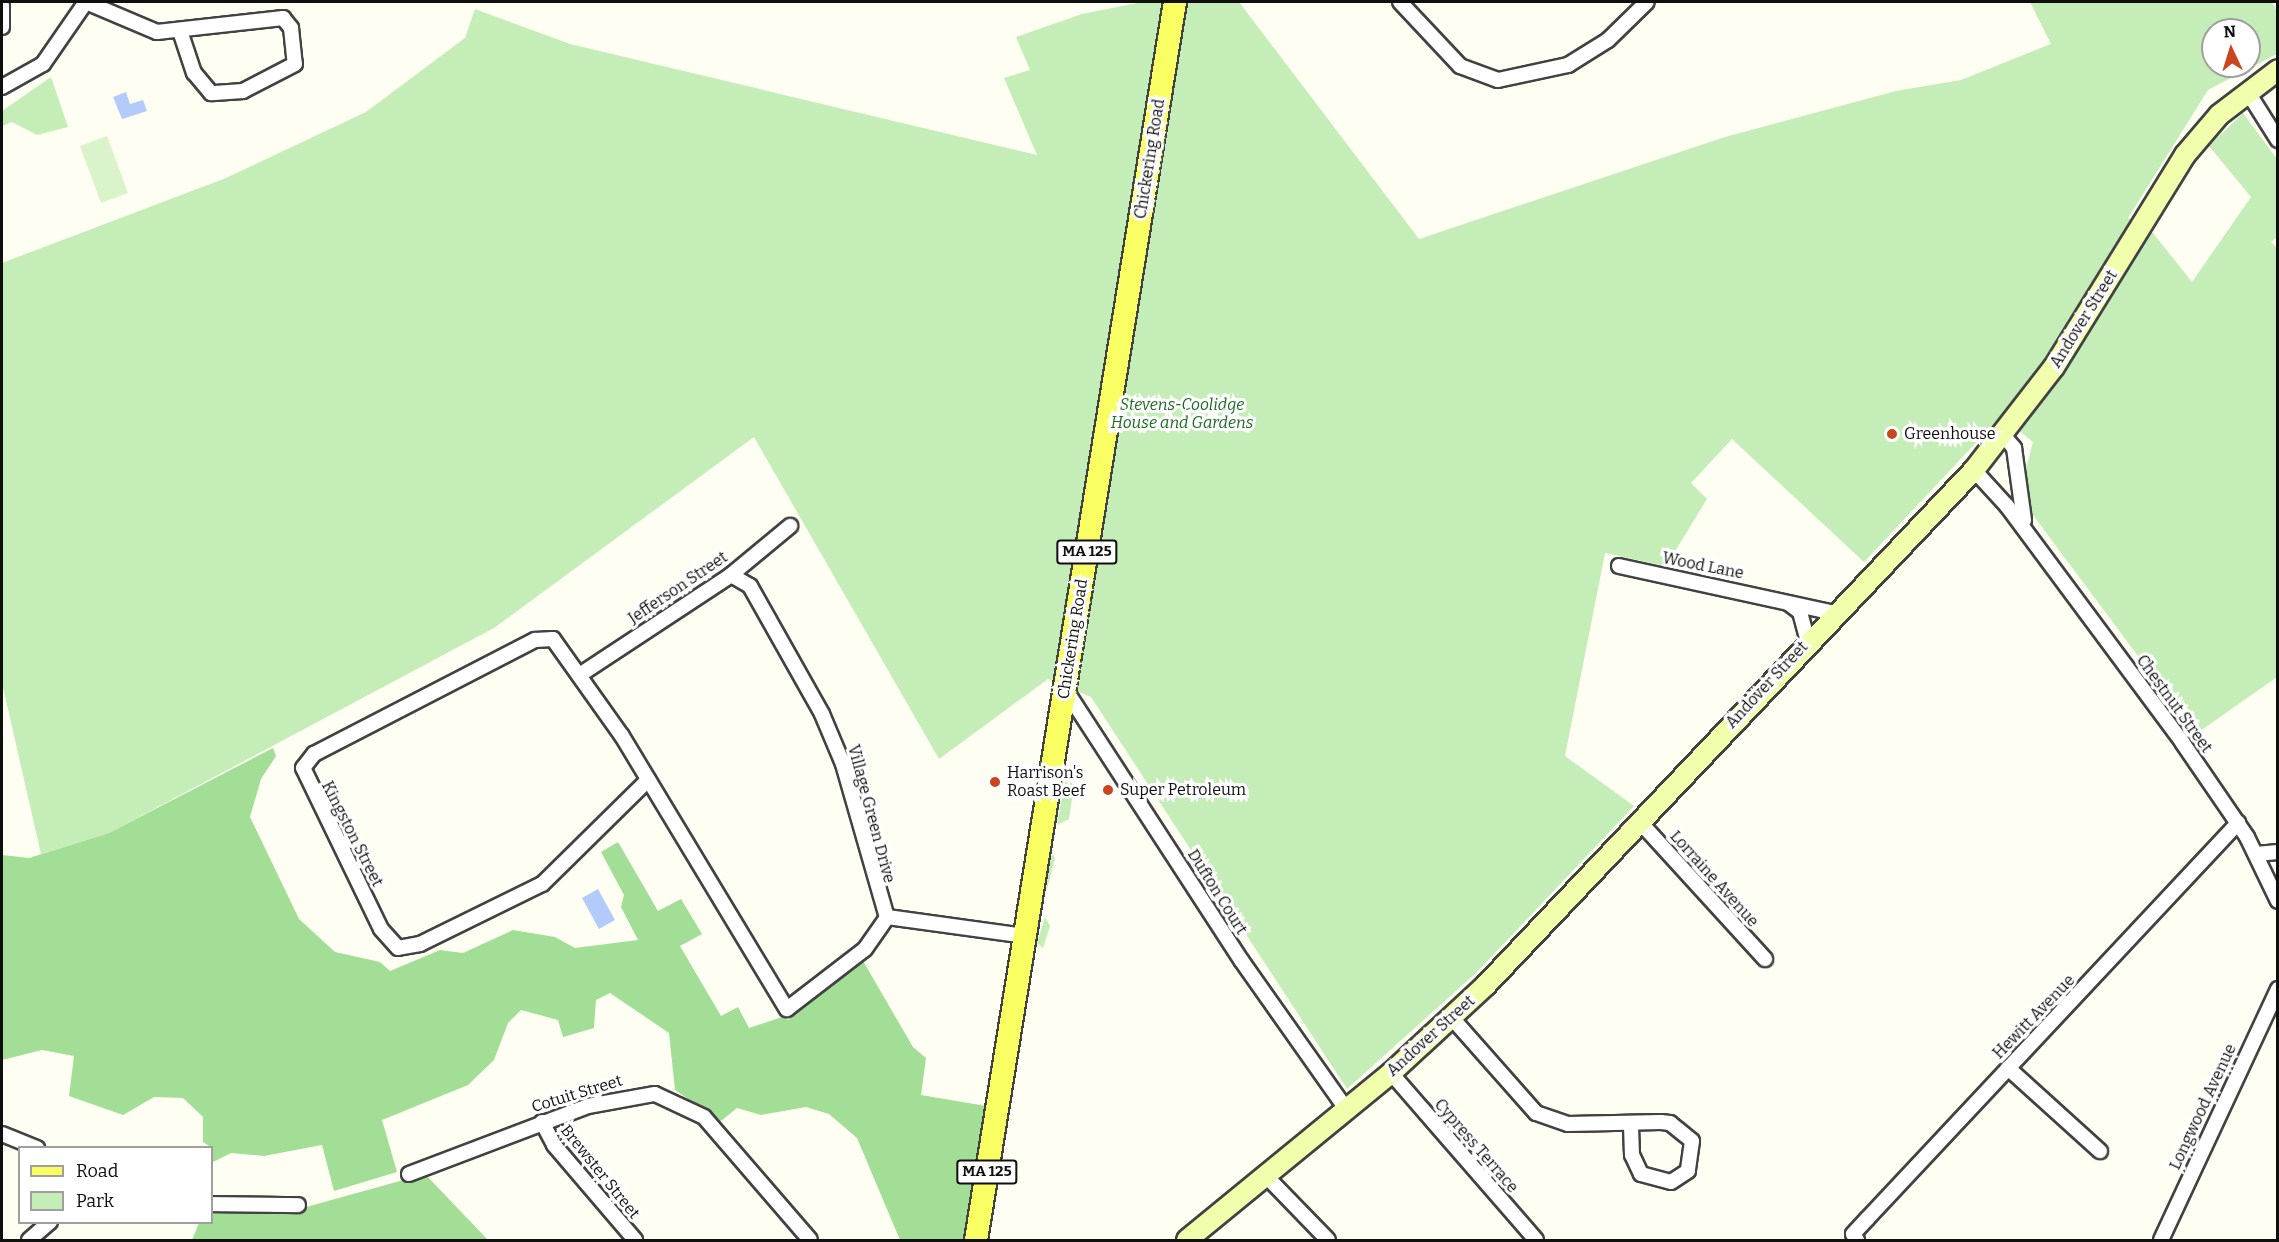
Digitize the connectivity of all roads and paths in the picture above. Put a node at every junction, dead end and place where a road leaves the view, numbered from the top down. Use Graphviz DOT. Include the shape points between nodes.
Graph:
graph roads {
  1 [pos="86,2"];
  2 [pos="1175,2"];
  3 [pos="1400,2"];
  4 [pos="1647,2"];
  5 [pos="2,5"];
  6 [pos="2,27"];
  7 [pos="180,31"];
  8 [pos="2277,70"];
  9 [pos="2,87"];
  10 [pos="2247,91"];
  11 [pos="2277,140"];
  12 [pos="2004,436"];
  13 [pos="1974,470"];
  14 [pos="790,526"];
  15 [pos="2029,537"];
  16 [pos="1618,566"];
  17 [pos="731,575"];
  18 [pos="1780,599"];
  19 [pos="1834,613"];
  20 [pos="1808,641"];
  21 [pos="581,674"];
  22 [pos="1065,689"];
  23 [pos="648,780"];
  24 [pos="1639,821"];
  25 [pos="2238,823"];
  26 [pos="2277,852"];
  27 [pos="2256,854"];
  28 [pos="2277,901"];
  29 [pos="887,917"];
  30 [pos="1025,936"];
  31 [pos="1765,959"];
  32 [pos="2277,989"];
  33 [pos="1452,1018"];
  34 [pos="2008,1068"];
  35 [pos="1391,1073"];
  36 [pos="1346,1109"];
  37 [pos="542,1122"];
  38 [pos="1630,1123"];
  39 [pos="2,1134"];
  40 [pos="32,1146"];
  41 [pos="2100,1151"];
  42 [pos="409,1174"];
  43 [pos="1266,1176"];
  44 [pos="213,1204"];
  45 [pos="298,1205"];
  46 [pos="48,1224"];
  47 [pos="1855,1237"];
  48 [pos="29,1240"];
  49 [pos="635,1240"];
  50 [pos="810,1240"];
  51 [pos="976,1240"];
  52 [pos="1187,1240"];
  53 [pos="1328,1240"];
  54 [pos="1536,1240"];
  55 [pos="2161,1240"];
  1 -- 7 [label="street" via="140,28"];
  1 -- 9 [label="street" via="43,64"];
  2 -- 22 [label="main road, Chickering Road / MA 125"];
  3 -- 4 [label="street" via="1460,66 1498,80 1568,65 1608,40"];
  5 -- 6 [label="street"];
  7 -- 7 [label="street" via="283,18 291,28 295,64 243,91 211,93 194,73"];
  8 -- 10 [label="main road, Andover Street"];
  10 -- 11 [label="street"];
  10 -- 12 [label="main road, Andover Street" via="2185,155 2054,368"];
  12 -- 13 [label="main road, Andover Street"];
  12 -- 15 [label="street, Chestnut Street" via="2014,448 2019,506"];
  13 -- 15 [label="street, Chestnut Street"];
  13 -- 19 [label="main road, Andover Street"];
  14 -- 17 [label="street, Jefferson Street"];
  15 -- 25 [label="street, Chestnut Street"];
  16 -- 18 [label="street, Wood Lane"];
  17 -- 21 [label="street, Jefferson Street"];
  17 -- 29 [label="street, Village Green Drive" via="750,586 822,714 843,764 871,876"];
  18 -- 19 [label="street, Wood Lane"];
  18 -- 20 [label="street, Wood Lane" via="1800,612"];
  19 -- 20 [label="main road, Andover Street"];
  20 -- 24 [label="main road, Andover Street"];
  21 -- 23 [label="street, Kingston Street"];
  21 -- 23 [label="street, Kingston Street" via="553,639 540,638 308,758 303,768 314,800 381,929 398,948 413,946 526,893 562,868 600,823"];
  22 -- 30 [label="main road, Chickering Road / MA 125"];
  22 -- 36 [label="street, Dufton Court" via="1241,960"];
  23 -- 29 [label="street, Kingston Street" via="787,1009 865,949"];
  24 -- 31 [label="street, Lorraine Avenue"];
  24 -- 33 [label="main road, Andover Street"];
  25 -- 27 [label="street, Chestnut Street"];
  25 -- 34 [label="street, Hewitt Avenue"];
  26 -- 27 [label="street"];
  27 -- 28 [label="street, Chestnut Street"];
  29 -- 30 [label="street"];
  30 -- 51 [label="main road, Chickering Road / MA 125"];
  32 -- 55 [label="street, Longwood Avenue"];
  33 -- 35 [label="main road, Andover Street"];
  33 -- 38 [label="street" via="1536,1113 1568,1124"];
  34 -- 41 [label="street"];
  34 -- 47 [label="street, Hewitt Avenue"];
  35 -- 36 [label="main road, Andover Street"];
  35 -- 54 [label="street, Cypress Terrace"];
  36 -- 43 [label="main road, Andover Street"];
  37 -- 42 [label="street, Cotuit Street"];
  37 -- 49 [label="street, Brewster Street" via="554,1145"];
  37 -- 50 [label="street, Cotuit Street" via="638,1093 676,1100 718,1131"];
  38 -- 38 [label="street" via="1679,1126 1694,1150 1688,1171 1671,1182 1641,1174 1632,1155"];
  39 -- 40 [label="street"];
  43 -- 52 [label="main road, Andover Street"];
  43 -- 53 [label="street"];
  44 -- 45 [label="street"];
  46 -- 48 [label="street"];
}
